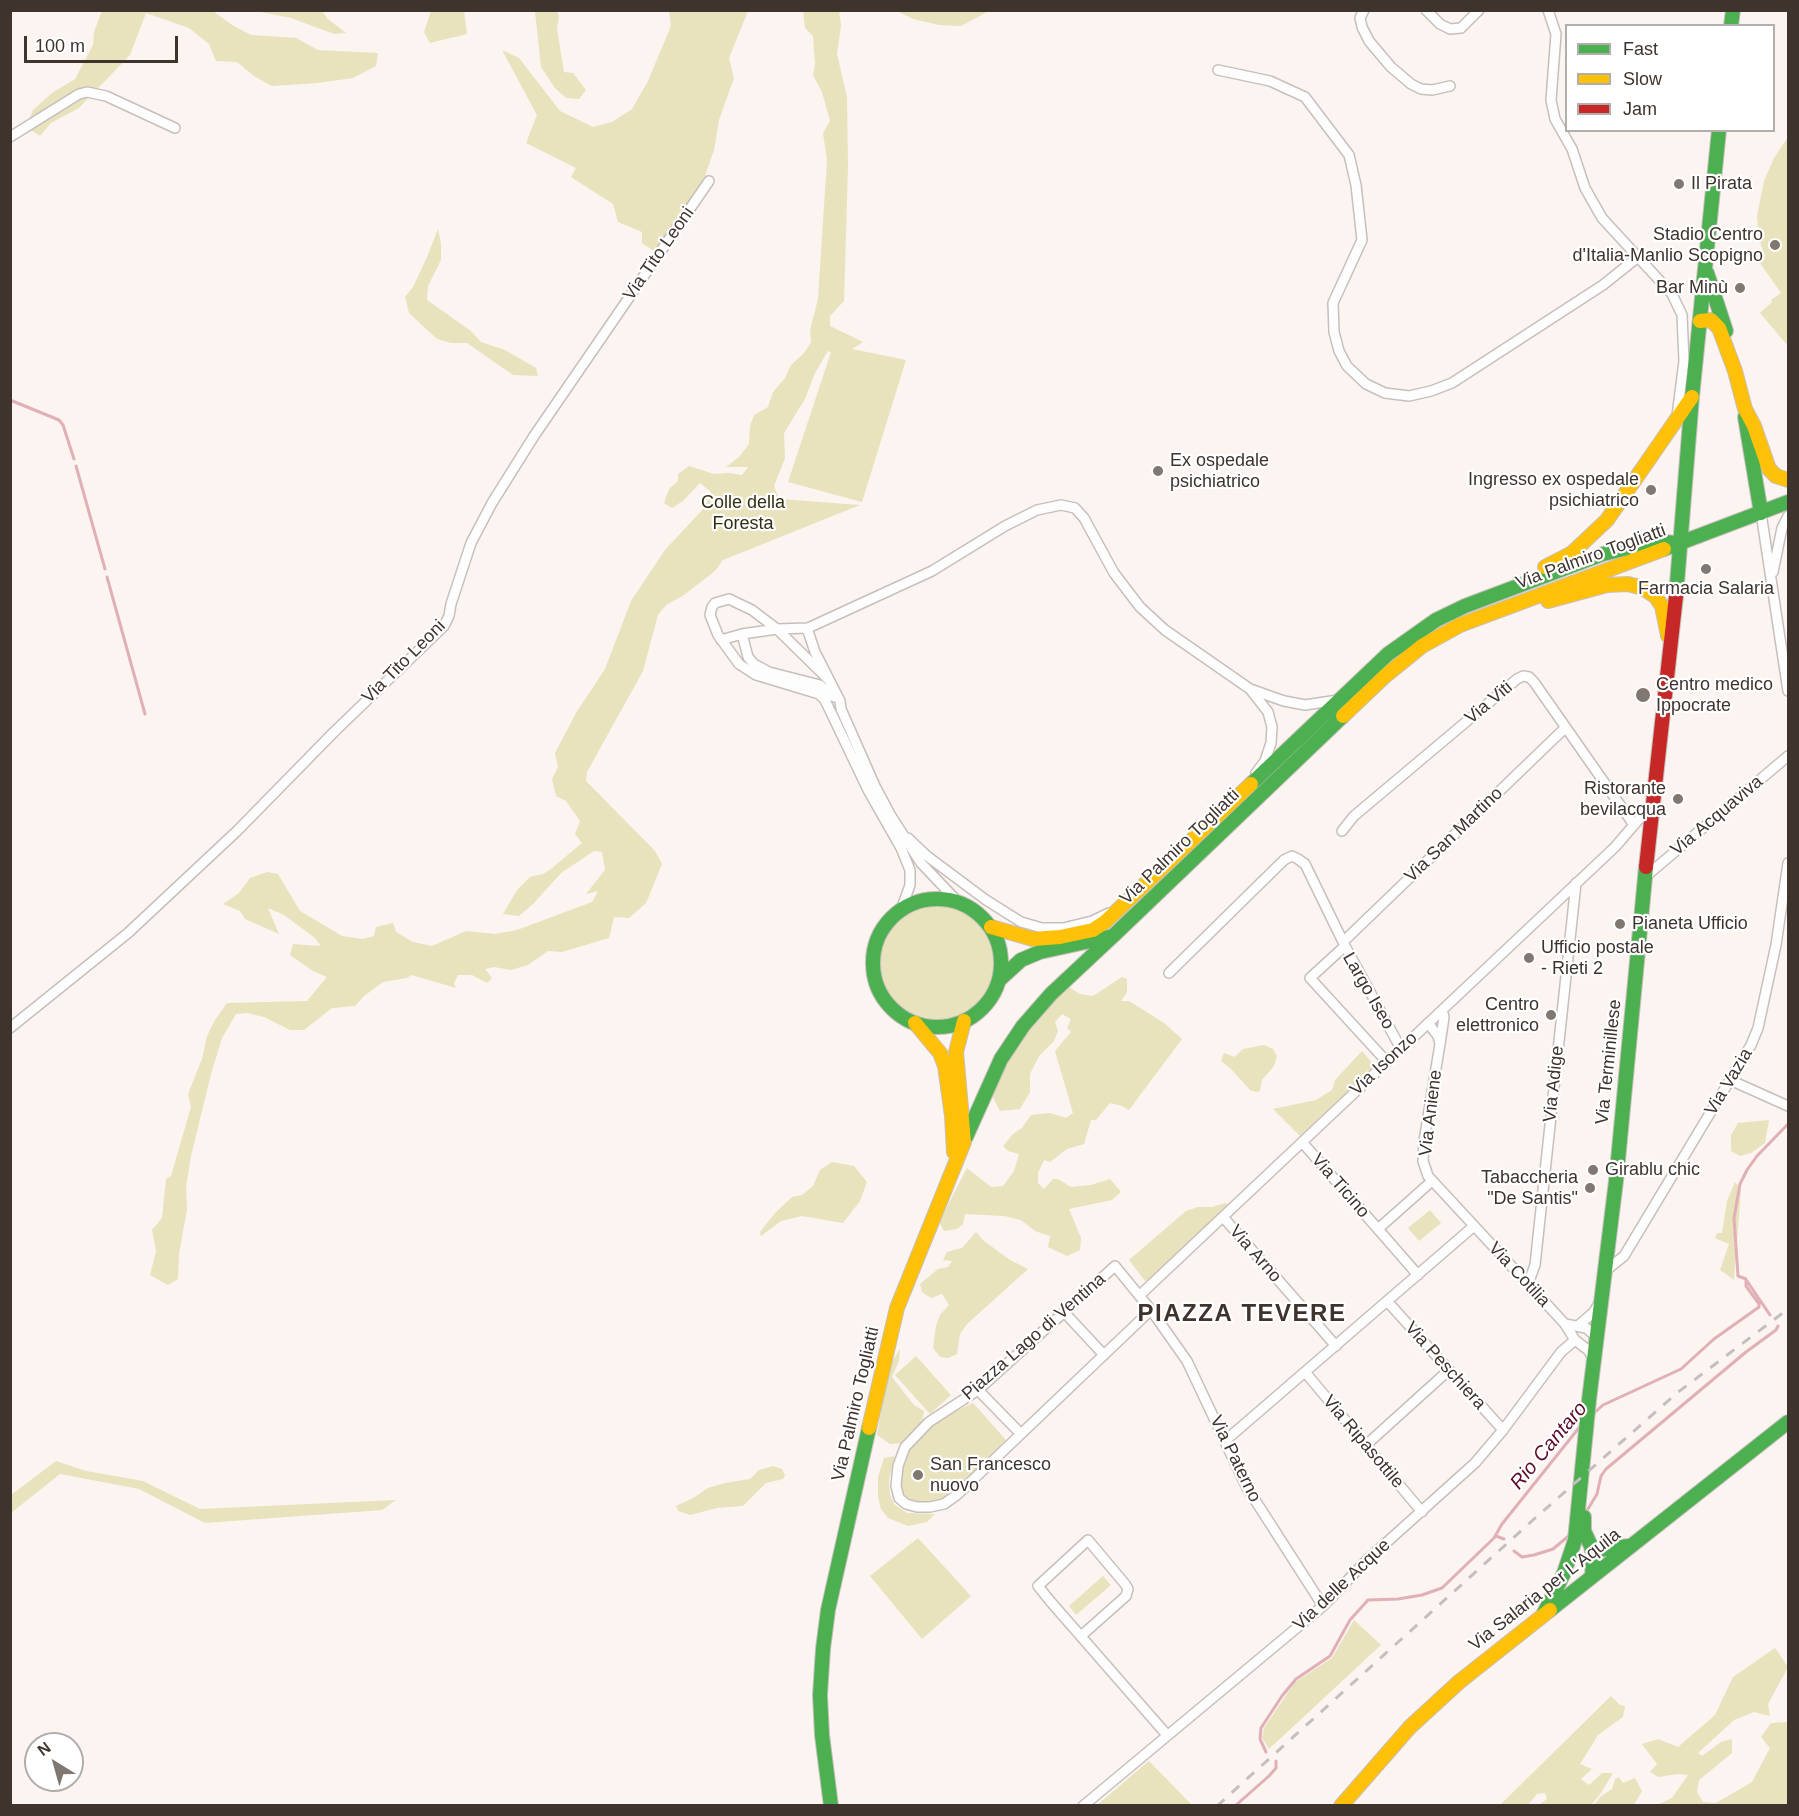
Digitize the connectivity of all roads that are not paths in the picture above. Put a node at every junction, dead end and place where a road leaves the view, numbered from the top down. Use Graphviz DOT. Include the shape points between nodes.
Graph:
graph roads {
  1 [pos="1364,10"];
  2 [pos="1426,10"];
  3 [pos="1479,10"];
  4 [pos="1548,10"];
  5 [pos="1218,70"];
  6 [pos="1450,86"];
  7 [pos="175,128"];
  8 [pos="1719,132"];
  9 [pos="10,137"];
  10 [pos="710,181"];
  11 [pos="1638,257"];
  12 [pos="1706,267"];
  13 [pos="1700,321"];
  14 [pos="1735,371"];
  15 [pos="1692,397"];
  16 [pos="1745,409"];
  17 [pos="1677,416"];
  18 [pos="1788,480"];
  19 [pos="1788,502"];
  20 [pos="1761,513"];
  21 [pos="1682,514"];
  22 [pos="1788,516"];
  23 [pos="1717,530"];
  24 [pos="1680,544"];
  25 [pos="1771,581"];
  26 [pos="1465,606"];
  27 [pos="1460,625"];
  28 [pos="807,628"];
  29 [pos="777,629"];
  30 [pos="742,634"];
  31 [pos="721,640"];
  32 [pos="1671,650"];
  33 [pos="829,681"];
  34 [pos="1250,689"];
  35 [pos="1788,691"];
  36 [pos="1338,700"];
  37 [pos="841,709"];
  38 [pos="1565,728"];
  39 [pos="1788,756"];
  40 [pos="1242,792"];
  41 [pos="1653,802"];
  42 [pos="1651,823"];
  43 [pos="1634,825"];
  44 [pos="901,831"];
  45 [pos="1342,831"];
  46 [pos="1627,833"];
  47 [pos="1649,838"];
  48 [pos="1788,863"];
  49 [pos="1645,877"];
  50 [pos="1576,883"];
  51 [pos="958,902"];
  52 [pos="1555,903"];
  53 [pos="1119,909"];
  54 [pos="901,910"];
  55 [pos="1572,919"];
  56 [pos="991,927"];
  57 [pos="1113,936"];
  58 [pos="1344,944"];
  59 [pos="1169,973"];
  60 [pos="999,980"];
  61 [pos="1442,1010"];
  62 [pos="964,1021"];
  63 [pos="915,1023"];
  64 [pos="1428,1023"];
  65 [pos="10,1028"];
  66 [pos="1440,1044"];
  67 [pos="1401,1049"];
  68 [pos="1387,1062"];
  69 [pos="1730,1080"];
  70 [pos="1786,1105"];
  71 [pos="964,1142"];
  72 [pos="1302,1142"];
  73 [pos="949,1178"];
  74 [pos="1432,1181"];
  75 [pos="1223,1217"];
  76 [pos="1474,1226"];
  77 [pos="1378,1229"];
  78 [pos="1605,1272"];
  79 [pos="1418,1275"];
  80 [pos="1528,1284"];
  81 [pos="1140,1295"];
  82 [pos="1601,1298"];
  83 [pos="1387,1301"];
  84 [pos="1151,1310"];
  85 [pos="1064,1312"];
  86 [pos="1564,1324"];
  87 [pos="1579,1325"];
  88 [pos="1597,1337"];
  89 [pos="1577,1342"];
  90 [pos="1335,1346"];
  91 [pos="1104,1355"];
  92 [pos="1593,1364"];
  93 [pos="1449,1370"];
  94 [pos="1305,1372"];
  95 [pos="978,1390"];
  96 [pos="1788,1422"];
  97 [pos="1503,1430"];
  98 [pos="1021,1434"];
  99 [pos="1226,1440"];
  100 [pos="1366,1445"];
  101 [pos="1422,1512"];
  102 [pos="1579,1525"];
  103 [pos="1592,1546"];
  104 [pos="1631,1546"];
  105 [pos="1592,1576"];
  106 [pos="1323,1606"];
  107 [pos="1544,1613"];
  108 [pos="1081,1636"];
  109 [pos="1167,1735"];
  110 [pos="831,1806"];
  111 [pos="1083,1806"];
  112 [pos="1341,1806"];
  1 -- 6 [label="street" via="1360,18 1369,41 1404,78 1421,89"];
  2 -- 3 [label="street" via="1450,29 1461,28"];
  4 -- 11 [label="street" via="1556,34 1551,100 1555,119 1602,218"];
  5 -- 11 [label="street" via="1270,81 1305,97 1349,155 1362,240 1333,303 1334,332 1347,366 1366,384 1385,393 1409,396 1452,383 1603,285"];
  7 -- 9 [label="street" via="106,96 87,92"];
  8 -- 12 [label="street"];
  10 -- 65 [label="street, Via Tito Leoni" via="552,409 492,503 471,543 444,626 128,933"];
  11 -- 17 [label="street" via="1672,294 1682,315 1684,361"];
  12 -- 13 [label="street, Via Terminillese"];
  12 -- 14 [label="street"];
  13 -- 14 [label="street" via="1709,319 1717,325"];
  13 -- 15 [label="street, Via Terminillese"];
  14 -- 16 [label="street"];
  15 -- 17 [label="street"];
  15 -- 21 [label="street, Via Terminillese"];
  16 -- 18 [label="street" via="1769,469"];
  16 -- 20 [label="street"];
  17 -- 26 [label="street" via="1607,520 1586,542 1555,563 1489,590"];
  19 -- 20 [label="street"];
  20 -- 23 [label="street"];
  20 -- 25 [label="street"];
  21 -- 23 [label="street" via="1698,526"];
  21 -- 24 [label="street, Via Terminillese"];
  22 -- 25 [label="street" via="1779,537"];
  23 -- 24 [label="street"];
  24 -- 26 [label="street, Via Palmiro Togliatti" via="1657,541 1603,554"];
  24 -- 27 [label="street, Via Palmiro Togliatti"];
  24 -- 32 [label="street, Via Terminillese"];
  25 -- 35 [label="street"];
  26 -- 36 [label="street, Via Palmiro Togliatti" via="1411,636"];
  27 -- 32 [label="street" via="1606,585 1628,584 1643,588 1662,606"];
  27 -- 57 [label="street, Via Palmiro Togliatti" via="1422,646 1385,676"];
  28 -- 29 [label="street"];
  28 -- 33 [label="street"];
  28 -- 34 [label="street" via="932,571 1005,525 1037,510 1061,505 1075,508 1084,518 1114,573 1140,607 1165,630"];
  29 -- 30 [label="street"];
  29 -- 31 [label="street" via="729,599 715,603 710,615"];
  29 -- 33 [label="street"];
  30 -- 31 [label="street"];
  30 -- 37 [label="street" via="754,664 769,672 820,685"];
  31 -- 54 [label="street" via="749,672 804,688 825,700 910,870 910,885"];
  32 -- 41 [label="street, Via Terminillese"];
  33 -- 37 [label="street"];
  34 -- 36 [label="street" via="1305,705"];
  34 -- 40 [label="street" via="1268,712 1271,743 1265,761"];
  36 -- 40 [label="street, Via Palmiro Togliatti"];
  37 -- 44 [label="street" via="875,786"];
  38 -- 43 [label="street, Via Viti"];
  38 -- 45 [label="street, Via Viti" via="1534,682 1523,676 1354,816"];
  38 -- 58 [label="street, Via San Martino"];
  39 -- 49 [label="street, Via Acquaviva"];
  40 -- 53 [label="street, Via Palmiro Togliatti"];
  41 -- 42 [label="street, Via Terminillese"];
  41 -- 43 [label="street, Via Isonzo"];
  42 -- 43 [label="street"];
  42 -- 47 [label="street, Via Terminillese"];
  43 -- 46 [label="street, Via Isonzo"];
  44 -- 51 [label="street" via="921,863"];
  44 -- 53 [label="street" via="927,856 1021,922 1063,928"];
  46 -- 47 [label="street" via="1639,829"];
  46 -- 50 [label="street, Via Isonzo"];
  47 -- 49 [label="street, Via Terminillese"];
  48 -- 69 [label="street, Via Vazia" via="1758,1028"];
  49 -- 78 [label="street, Via Terminillese"];
  50 -- 52 [label="street, Via Isonzo"];
  50 -- 55 [label="street, Via Adige"];
  51 -- 54 [label="street" via="928,899"];
  51 -- 56 [label="street"];
  52 -- 55 [label="street"];
  52 -- 61 [label="street, Via Isonzo"];
  53 -- 56 [label="street, Via Palmiro Togliatti" via="1093,930 1060,937 1032,939"];
  54 -- 63 [label="street" via="880,933 873,963 880,993 901,1016"];
  55 -- 80 [label="street, Via Adige" via="1535,1265"];
  56 -- 60 [label="street" via="1001,953"];
  57 -- 60 [label="street" via="1040,952 1021,960"];
  57 -- 71 [label="street, Via Palmiro Togliatti" via="1023,1026 1001,1059"];
  58 -- 59 [label="street" via="1305,864 1292,856"];
  58 -- 67 [label="street, Largo Iseo"];
  58 -- 68 [label="street, Largo Iseo" via="1310,978"];
  60 -- 62 [label="street" via="986,1004"];
  61 -- 64 [label="street, Via Isonzo"];
  61 -- 66 [label="street, Via Aniene"];
  62 -- 63 [label="street" via="940,1027"];
  62 -- 71 [label="street, Via Palmiro Togliatti" via="956,1052"];
  63 -- 73 [label="street" via="940,1053 945,1066 955,1146"];
  64 -- 66 [label="street, Via Aniene"];
  64 -- 67 [label="street, Via Isonzo"];
  66 -- 74 [label="street, Via Aniene" via="1424,1141 1424,1161"];
  67 -- 68 [label="street, Via Isonzo"];
  68 -- 72 [label="street, Via Isonzo"];
  69 -- 70 [label="street"];
  69 -- 78 [label="street, Via Vazia" via="1624,1256"];
  71 -- 73 [label="street, Via Palmiro Togliatti"];
  72 -- 75 [label="street, Via Isonzo"];
  72 -- 77 [label="street, Via Ticino"];
  73 -- 110 [label="street, Via Palmiro Togliatti" via="897,1308 828,1610 820,1695"];
  74 -- 76 [label="street"];
  74 -- 77 [label="street"];
  75 -- 81 [label="street, Via Isonzo"];
  75 -- 90 [label="street, Via Arno"];
  76 -- 79 [label="street"];
  76 -- 80 [label="street, Via Cotilia"];
  77 -- 79 [label="street"];
  78 -- 82 [label="street, Via Terminillese"];
  79 -- 83 [label="street"];
  80 -- 86 [label="street, Via Cotilia"];
  81 -- 84 [label="street, Piazza Lago di Ventina"];
  81 -- 85 [label="street, Piazza Lago di Ventina" via="1115,1266"];
  82 -- 87 [label="street" via="1594,1312"];
  82 -- 88 [label="street, Via Terminillese"];
  83 -- 90 [label="street"];
  83 -- 93 [label="street, Via Peschiera"];
  84 -- 91 [label="street, Piazza Lago di Ventina"];
  84 -- 99 [label="street, Via Paterno" via="1187,1361"];
  85 -- 91 [label="street"];
  85 -- 95 [label="street, Piazza Lago di Ventina"];
  86 -- 87 [label="street"];
  86 -- 89 [label="street"];
  87 -- 88 [label="street"];
  88 -- 89 [label="street, Via delle Acque" via="1587,1344"];
  88 -- 92 [label="street, Via Terminillese"];
  89 -- 92 [label="street" via="1588,1350"];
  89 -- 97 [label="street, Via delle Acque" via="1561,1352"];
  90 -- 94 [label="street"];
  91 -- 98 [label="street, Piazza Lago di Ventina"];
  92 -- 102 [label="street, Via Terminillese" via="1593,1400"];
  93 -- 97 [label="street, Via Peschiera"];
  93 -- 100 [label="street"];
  94 -- 99 [label="street"];
  94 -- 100 [label="street, Via Ripasottile"];
  95 -- 98 [label="street"];
  95 -- 98 [label="street, Piazza Lago di Ventina" via="929,1422 905,1447 898,1466 899,1497 917,1507 944,1504"];
  96 -- 104 [label="street, Via Salaria per L'Aquila"];
  97 -- 101 [label="street, Via delle Acque" via="1475,1463"];
  99 -- 106 [label="street, Via Paterno" via="1246,1486"];
  100 -- 101 [label="street, Via Ripasottile"];
  101 -- 106 [label="street, Via delle Acque" via="1367,1560"];
  102 -- 103 [label="street, Via Terminillese"];
  102 -- 105 [label="street" via="1579,1558"];
  102 -- 107 [label="street" via="1564,1574"];
  103 -- 104 [label="street" via="1606,1550"];
  103 -- 105 [label="street"];
  104 -- 105 [label="street, Via Salaria per L'Aquila"];
  105 -- 107 [label="street, Via Salaria per L'Aquila"];
  106 -- 109 [label="street, Via delle Acque"];
  107 -- 112 [label="street, Via Salaria per L'Aquila" via="1422,1715"];
  108 -- 108 [label="street" via="1038,1586 1088,1540 1128,1589 1126,1596"];
  108 -- 109 [label="street"];
  109 -- 111 [label="street, Via delle Acque"];
}
